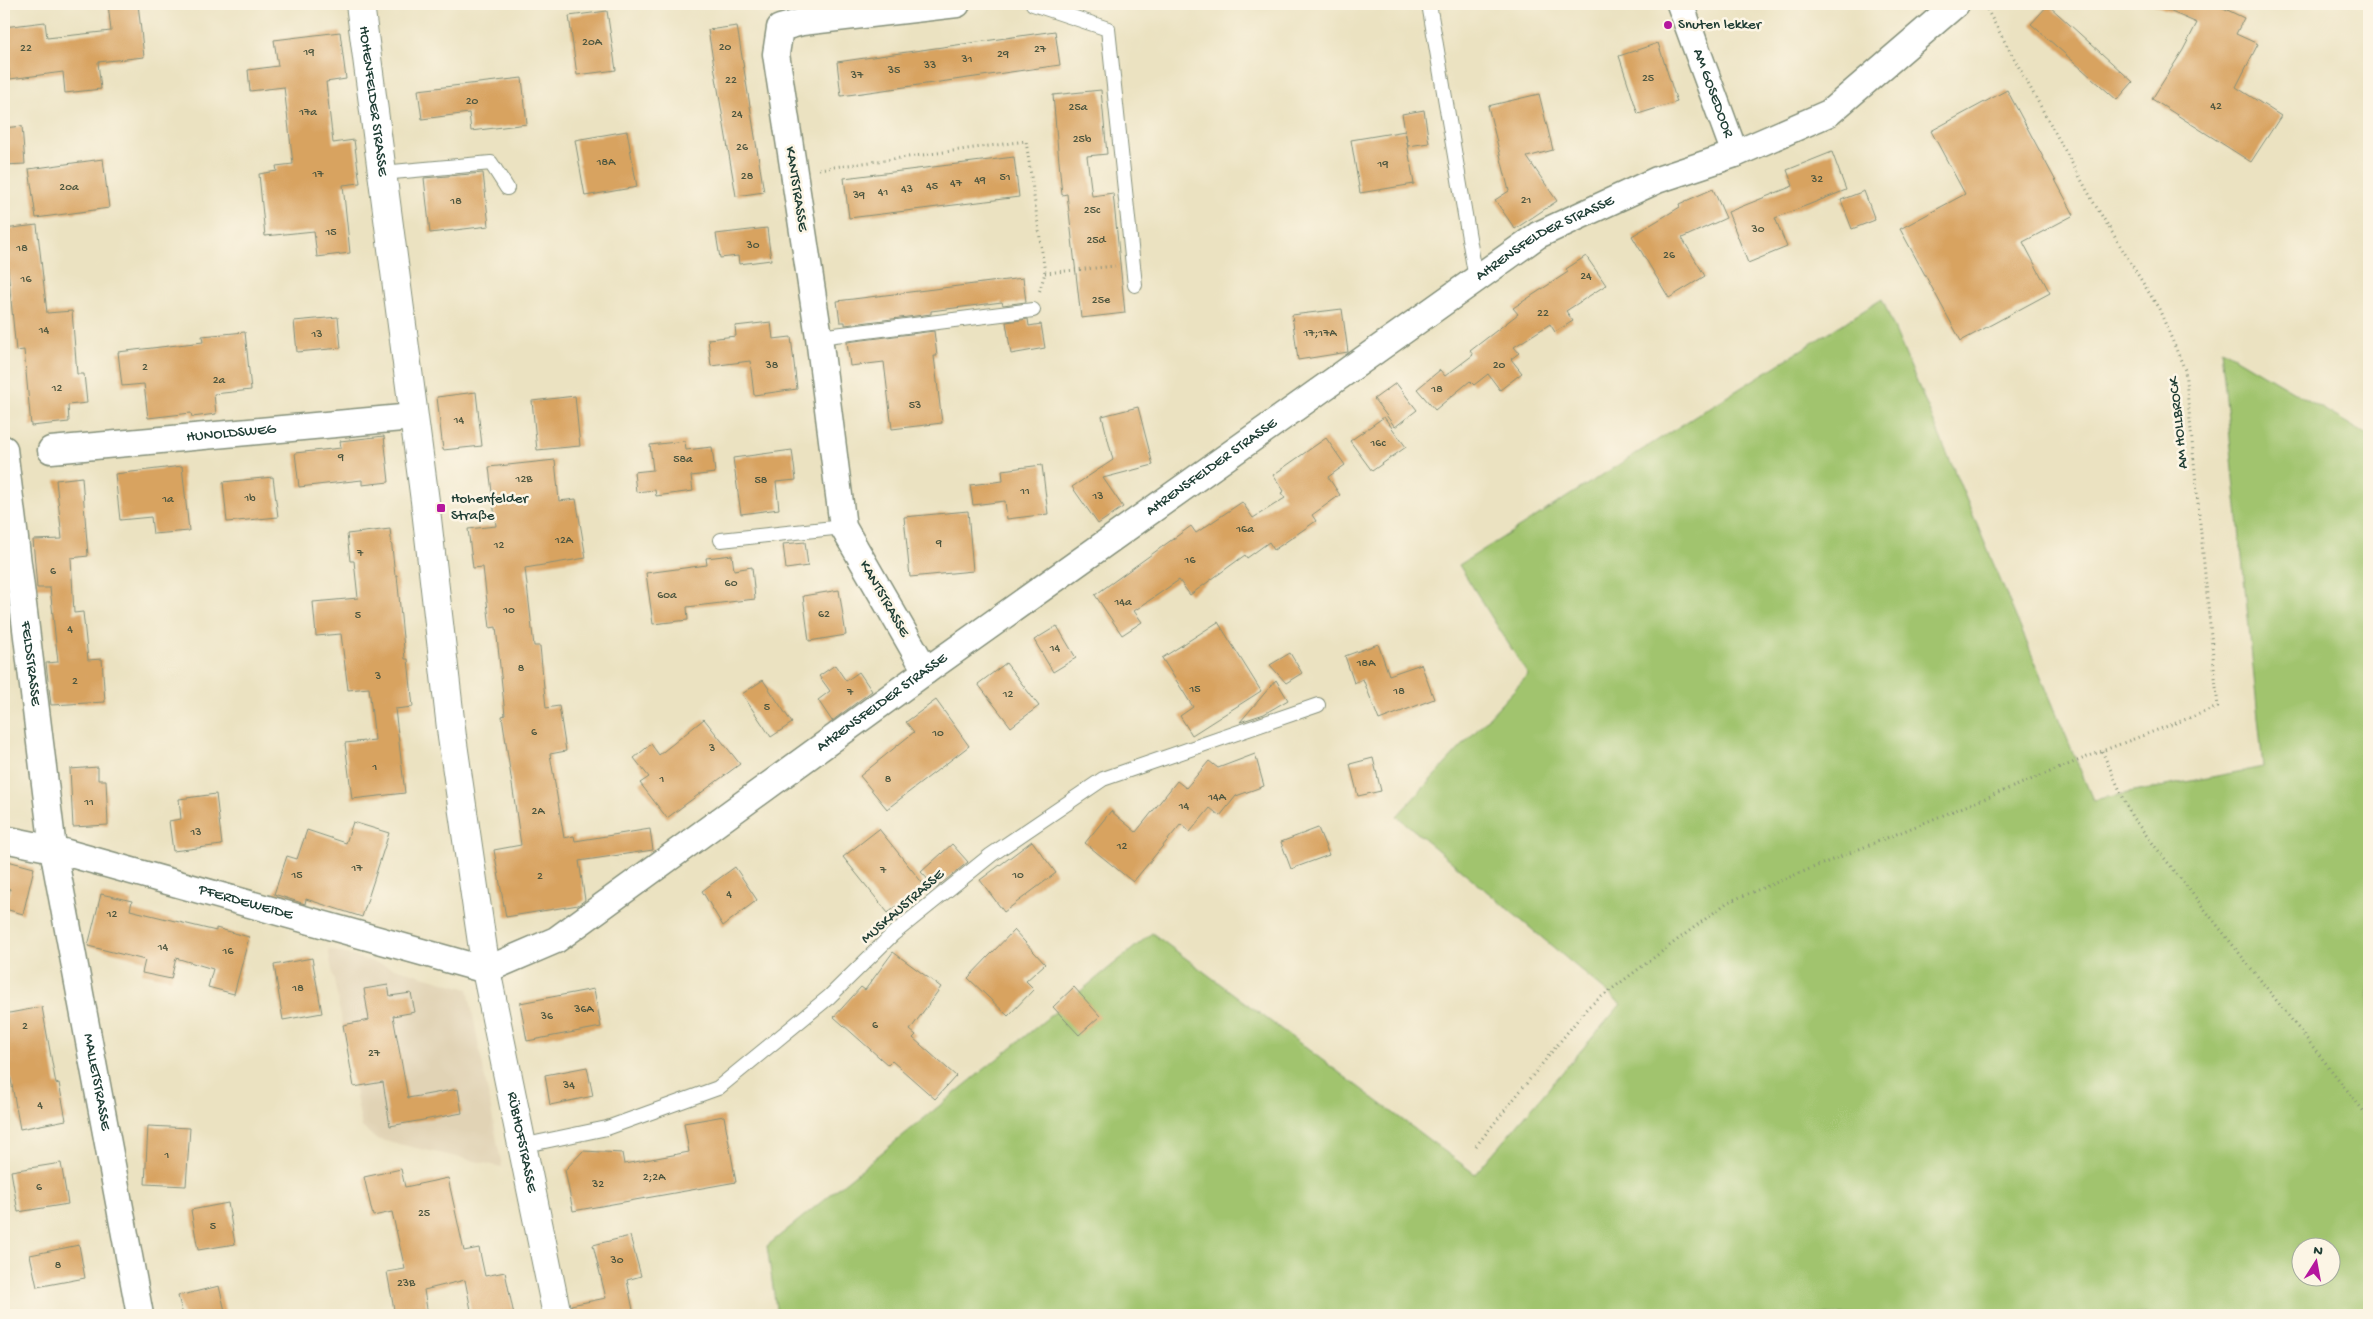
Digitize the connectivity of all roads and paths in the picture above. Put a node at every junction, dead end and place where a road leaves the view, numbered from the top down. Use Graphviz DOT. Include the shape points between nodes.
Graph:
graph roads {
  1 [pos="360,4"];
  2 [pos="957,4"];
  3 [pos="1033,4"];
  4 [pos="1429,4"];
  5 [pos="1680,4"];
  6 [pos="1956,4"];
  7 [pos="1984,4"];
  8 [pos="1734,154"];
  9 [pos="794,172"];
  10 [pos="382,173"];
  11 [pos="507,188"];
  12 [pos="1133,264"];
  13 [pos="1045,273"];
  14 [pos="1476,279"];
  15 [pos="1135,285"];
  16 [pos="1033,310"];
  17 [pos="819,337"];
  18 [pos="414,418"];
  19 [pos="50,450"];
  20 [pos="4,452"];
  21 [pos="843,527"];
  22 [pos="721,540"];
  23 [pos="926,671"];
  24 [pos="1318,705"];
  25 [pos="2102,751"];
  26 [pos="4,839"];
  27 [pos="52,849"];
  28 [pos="486,970"];
  29 [pos="2369,1118"];
  30 [pos="521,1146"];
  31 [pos="1476,1146"];
  32 [pos="140,1315"];
  33 [pos="557,1315"];
  1 -- 10 [label="street, HOHENFELDER STRASSE"];
  2 -- 9 [label="street, KANTSTRASSE" via="802,22 780,28 776,54"];
  3 -- 12 [label="lane" via="1108,29"];
  4 -- 14 [label="lane"];
  5 -- 8 [label="street, AM GOSEDOOR"];
  6 -- 8 [label="street, AHRENSFELDER STRASSE" via="1830,113"];
  7 -- 25 [label="path, AM HOLLBROCK" via="2094,203 2159,309 2185,370 2218,707"];
  8 -- 14 [label="street, AHRENSFELDER STRASSE" via="1657,180 1538,235"];
  9 -- 13 [label="path" via="1026,141"];
  9 -- 17 [label="street, KANTSTRASSE"];
  10 -- 11 [label="lane" via="491,163"];
  10 -- 18 [label="street, HOHENFELDER STRASSE"];
  12 -- 13 [label="path"];
  12 -- 15 [label="lane"];
  13 -- 16 [label="path"];
  14 -- 23 [label="street, AHRENSFELDER STRASSE"];
  16 -- 17 [label="lane"];
  17 -- 21 [label="street, KANTSTRASSE"];
  18 -- 19 [label="street, HUNOLDSWEG"];
  18 -- 28 [label="street, HOHENFELDER STRASSE" via="452,738"];
  20 -- 27 [label="street, FELDSTRASSE"];
  21 -- 22 [label="lane"];
  21 -- 23 [label="street, KANTSTRASSE"];
  23 -- 28 [label="street, AHRENSFELDER STRASSE" via="556,940"];
  24 -- 30 [label="lane, MUSKAUSTRASSE" via="1103,779 991,855 893,934 829,997 718,1088 607,1128"];
  25 -- 29 [label="path" via="2132,817"];
  25 -- 31 [label="path" via="1728,902 1588,1007"];
  26 -- 27 [label="street, PFERDEWEIDE"];
  27 -- 28 [label="street, PFERDEWEIDE"];
  27 -- 32 [label="street, MALLETSTRASSE"];
  28 -- 30 [label="street, RÜBHOFSTRASSE"];
  30 -- 33 [label="street, RÜBHOFSTRASSE"];
}
